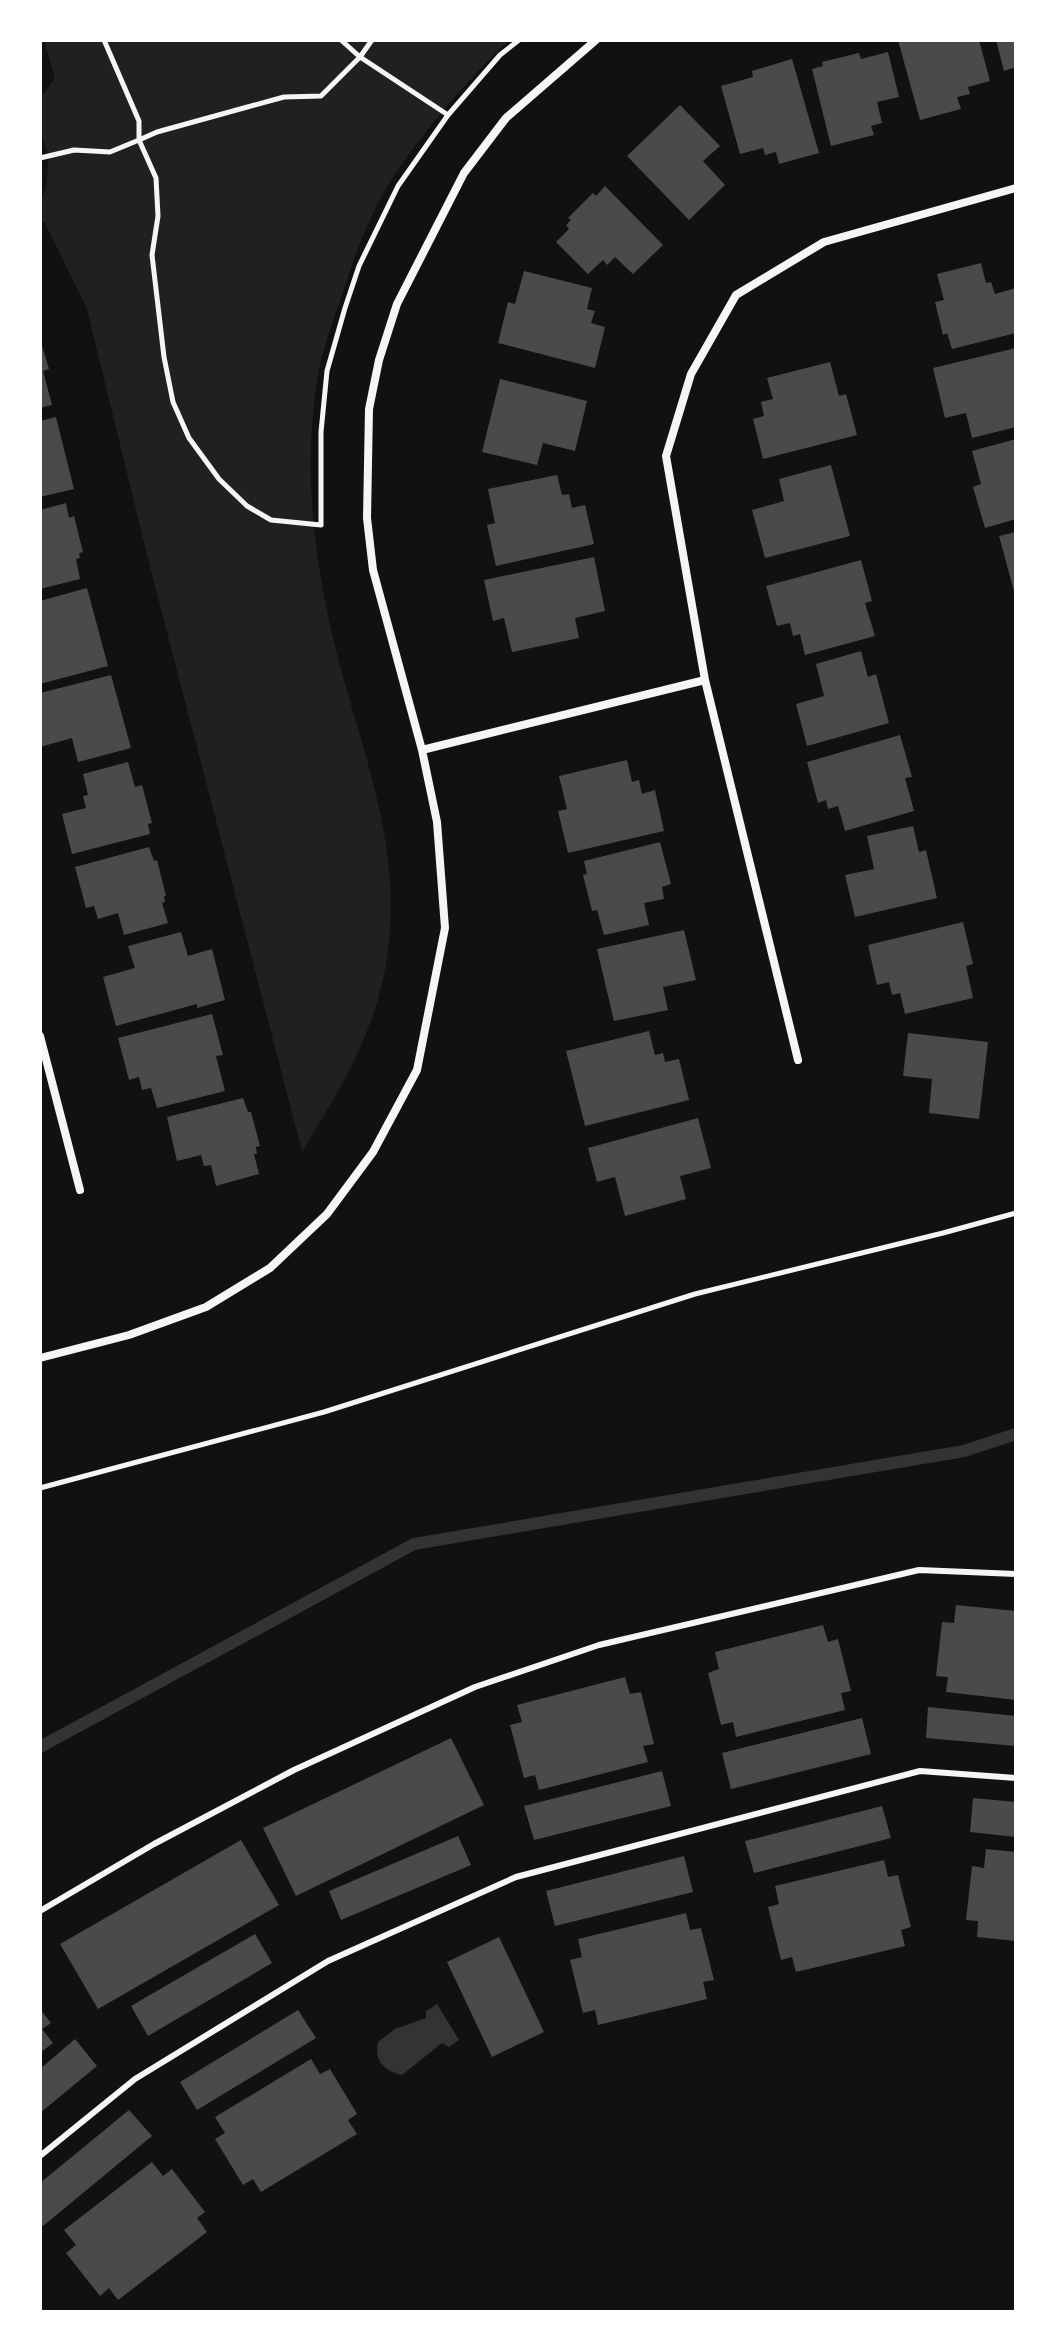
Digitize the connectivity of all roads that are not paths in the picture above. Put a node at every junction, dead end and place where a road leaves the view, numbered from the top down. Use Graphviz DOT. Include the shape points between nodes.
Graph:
graph roads {
  1 [pos="596,40"];
  2 [pos="1016,188"];
  3 [pos="705,680"];
  4 [pos="422,750"];
  5 [pos="40,1036"];
  6 [pos="798,1060"];
  7 [pos="80,1190"];
  8 [pos="40,1358"];
  9 [pos="1016,1574"];
  10 [pos="1016,1778"];
  11 [pos="40,1911"];
  12 [pos="40,2156"];
  1 -- 4 [label="street" via="506,118 464,173 397,304 379,360 369,409 367,518 373,570"];
  2 -- 3 [label="street" via="824,242 736,295 691,374 666,456"];
  3 -- 4 [label="street"];
  3 -- 6 [label="street"];
  4 -- 8 [label="street" via="437,822 445,928 417,1070 373,1152 327,1214 270,1268 206,1307 129,1335"];
  5 -- 7 [label="street"];
  9 -- 11 [label="lane" via="919,1570 599,1645 475,1687 294,1770"];
  10 -- 12 [label="lane" via="920,1771 516,1877 328,1961 135,2079"];
}
